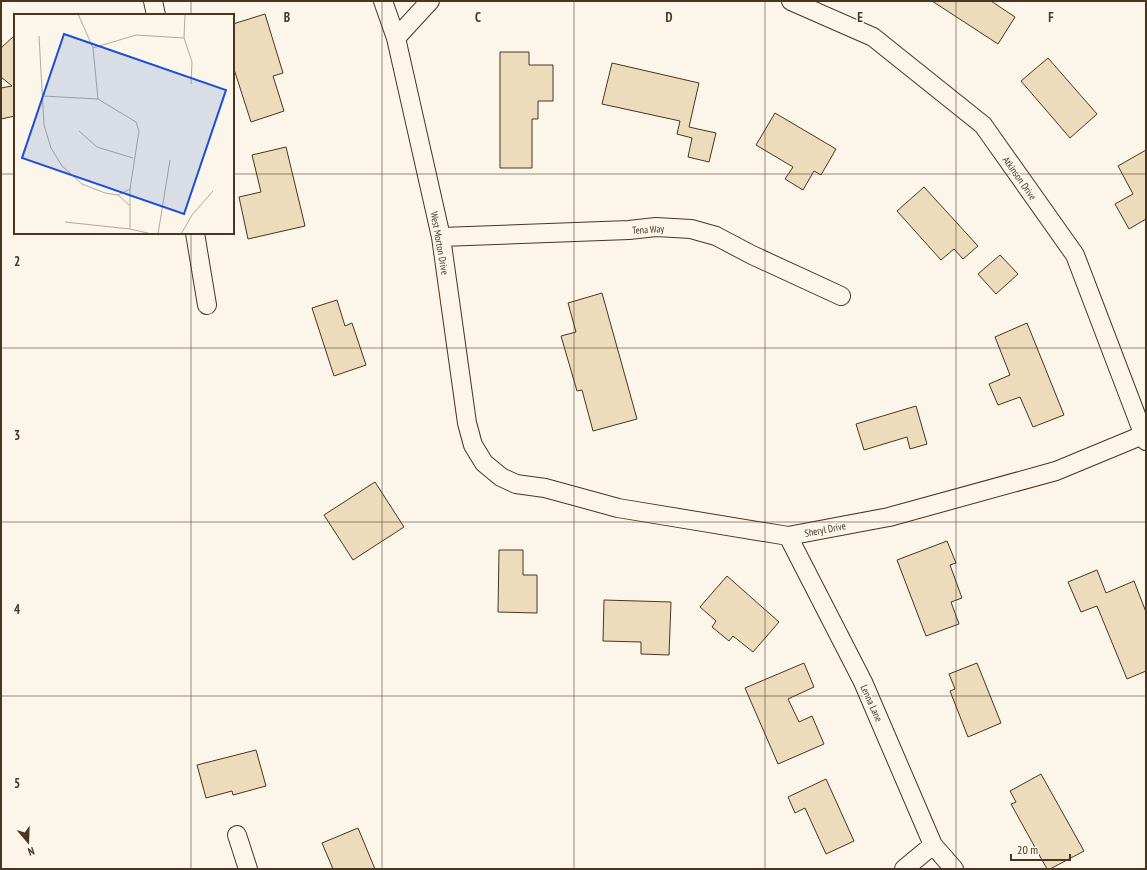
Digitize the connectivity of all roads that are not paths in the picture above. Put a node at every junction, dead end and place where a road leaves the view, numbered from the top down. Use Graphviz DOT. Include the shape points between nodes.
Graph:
graph roads {
  1 [pos="153,1"];
  2 [pos="383,1"];
  3 [pos="430,1"];
  4 [pos="791,1"];
  5 [pos="156,14"];
  6 [pos="396,38"];
  7 [pos="195,234"];
  8 [pos="441,237"];
  9 [pos="841,296"];
  10 [pos="208,305"];
  11 [pos="1144,438"];
  12 [pos="501,477"];
  13 [pos="788,536"];
  14 [pos="237,835"];
  15 [pos="933,845"];
  16 [pos="248,869"];
  17 [pos="904,869"];
  18 [pos="954,869"];
  1 -- 5 [label="street"];
  2 -- 6 [label="street, West Morton Drive"];
  3 -- 6 [label="street"];
  4 -- 11 [label="street, Atkinson Drive" via="874,37 983,125 1074,255"];
  6 -- 8 [label="street, West Morton Drive"];
  7 -- 10 [label="street"];
  8 -- 9 [label="street, Tena Way" via="656,227 691,229 716,236"];
  8 -- 12 [label="street, West Morton Drive" via="466,423 473,445 484,463"];
  11 -- 13 [label="street, Sheryl Drive" via="1056,471 889,517"];
  12 -- 13 [label="street, Sheryl Drive" via="516,484 545,488 618,508"];
  13 -- 15 [label="street, Lenna Lane" via="863,682"];
  14 -- 16 [label="street"];
  15 -- 17 [label="street"];
  15 -- 18 [label="street, Lenna Lane"];
}
